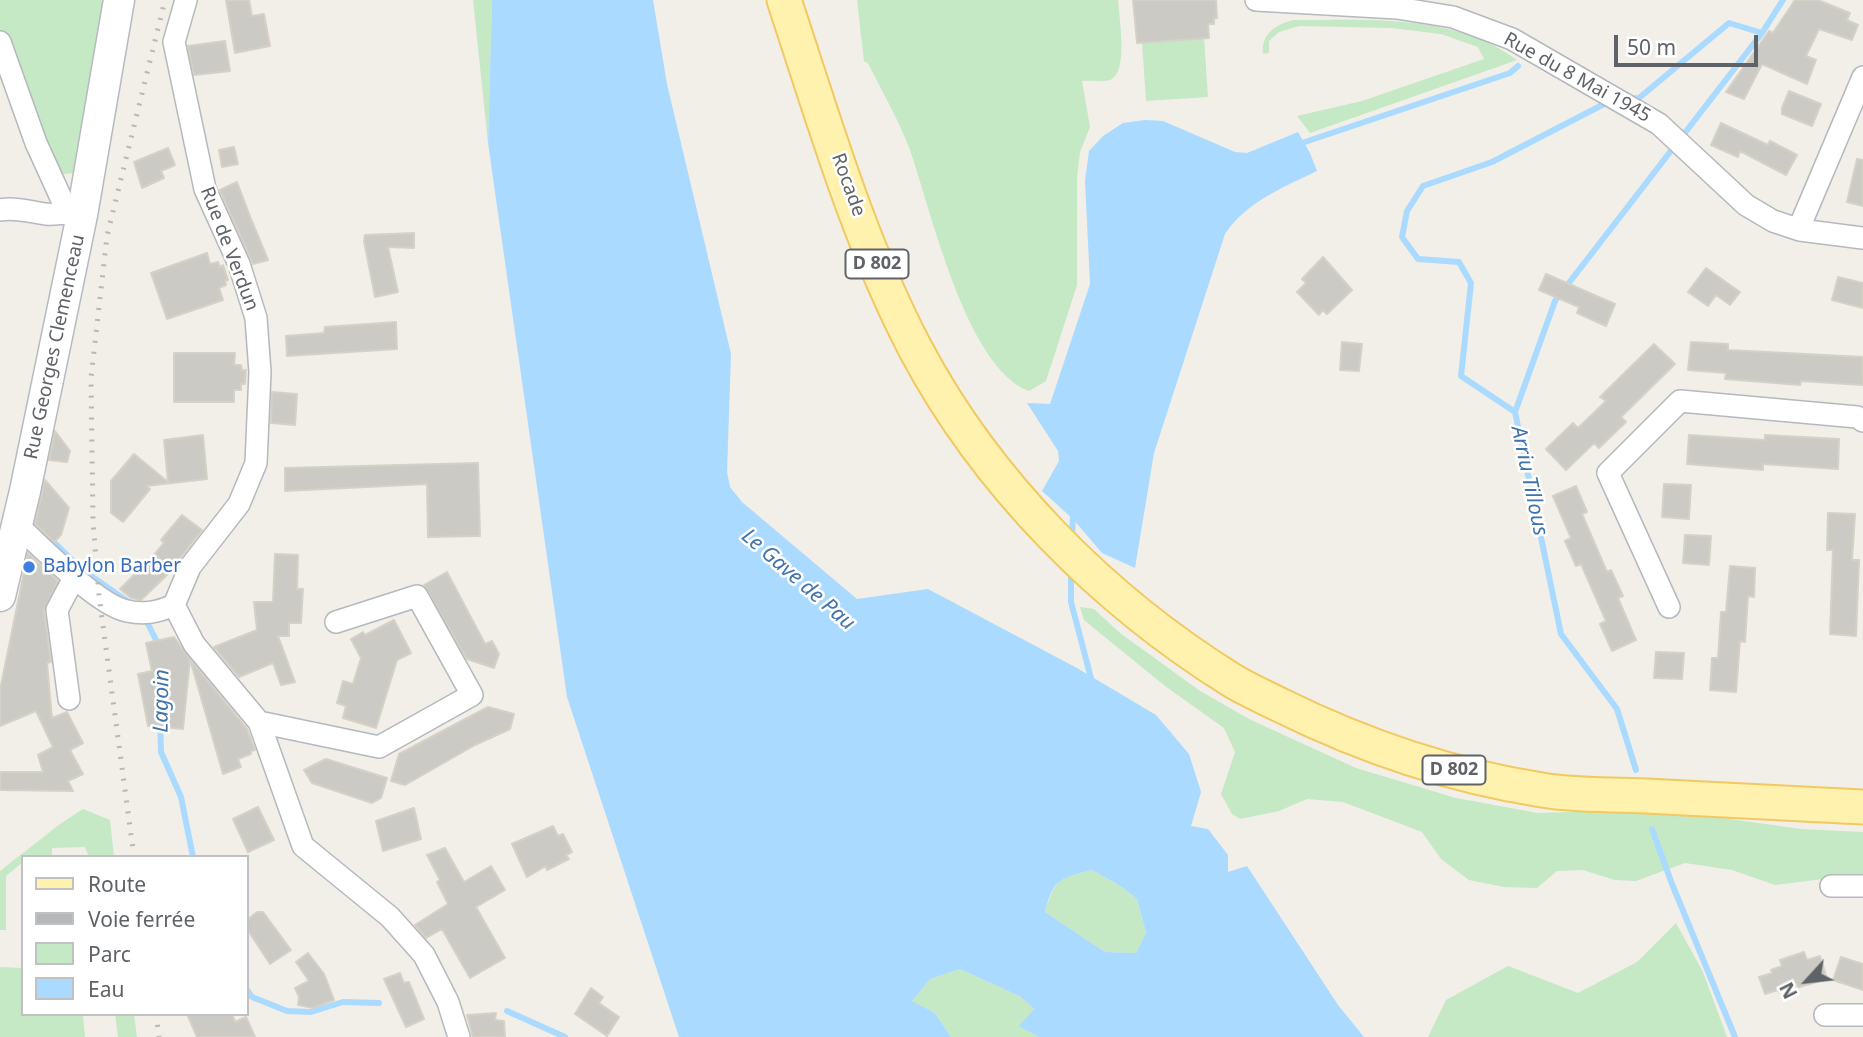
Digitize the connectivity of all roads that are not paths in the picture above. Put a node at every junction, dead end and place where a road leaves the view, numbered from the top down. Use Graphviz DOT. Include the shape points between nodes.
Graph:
graph roads {
  1 [pos="119,0"];
  2 [pos="186,0"];
  3 [pos="784,0"];
  4 [pos="1256,0"];
  5 [pos="0,43"];
  6 [pos="1863,77"];
  7 [pos="0,209"];
  8 [pos="75,213"];
  9 [pos="1800,230"];
  10 [pos="1863,238"];
  11 [pos="1863,421"];
  12 [pos="17,525"];
  13 [pos="74,578"];
  14 [pos="0,596"];
  15 [pos="174,606"];
  16 [pos="1670,607"];
  17 [pos="336,622"];
  18 [pos="69,699"];
  19 [pos="258,722"];
  20 [pos="1863,807"];
  21 [pos="1831,886"];
  22 [pos="1863,886"];
  23 [pos="1825,1015"];
  24 [pos="1863,1015"];
  25 [pos="459,1037"];
  1 -- 8 [label="main road, Rue Georges Clemenceau" via="90,167"];
  2 -- 15 [label="street, Rue de Verdun" via="173,42 205,189 239,264 256,318 260,372 256,463 239,504 190,568"];
  3 -- 20 [label="main road, Rocade / D 802" via="889,295 953,414 1021,502 1096,577 1175,644 1236,683 1312,721 1442,767 1544,791"];
  4 -- 9 [label="street, Rue du 8 Mai 1945" via="1397,8 1453,17 1511,38 1659,126 1746,205"];
  5 -- 8 [label="street" via="36,142"];
  6 -- 9 [label="street"];
  7 -- 8 [label="street"];
  8 -- 12 [label="main road, Rue Georges Clemenceau"];
  9 -- 10 [label="street, Rue du 8 Mai 1945"];
  11 -- 16 [label="street" via="1680,401 1608,473"];
  12 -- 13 [label="street"];
  12 -- 14 [label="main road, Rue Georges Clemenceau"];
  13 -- 15 [label="street" via="125,611 153,614"];
  13 -- 18 [label="street" via="57,610"];
  15 -- 19 [label="street" via="194,644"];
  17 -- 19 [label="street" via="417,596 472,695 379,747"];
  19 -- 25 [label="street" via="303,846 390,917 424,956 448,1002"];
  21 -- 22 [label="street"];
  23 -- 24 [label="street"];
}
